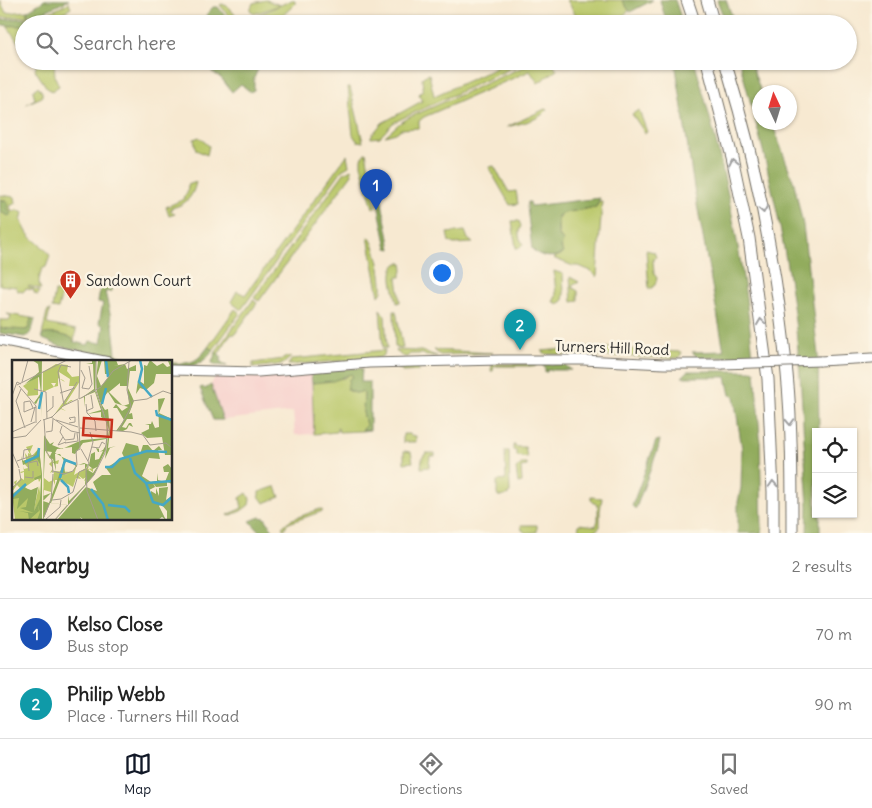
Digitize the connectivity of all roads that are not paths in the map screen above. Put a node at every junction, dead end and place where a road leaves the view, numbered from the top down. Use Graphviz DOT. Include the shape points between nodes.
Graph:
graph roads {
  1 [pos="687,0"];
  2 [pos="707,0"];
  3 [pos="692,15"];
  4 [pos="711,15"];
  5 [pos="709,70"];
  6 [pos="727,70"];
  7 [pos="0,340"];
  8 [pos="872,358"];
  9 [pos="99,360"];
  10 [pos="172,370"];
  11 [pos="773,533"];
  12 [pos="792,533"];
  1 -- 3 [label="highway"];
  2 -- 4 [label="highway"];
  11 -- 5 [label="highway, one-way" via="768,379 749,238"];
  6 -- 12 [label="highway, one-way" via="759,190 773,268 791,428"];
  7 -- 9 [label="street"];
  8 -- 10 [label="street, Turners Hill Road, bridge" via="722,364 500,360 369,363 258,372"];
}
